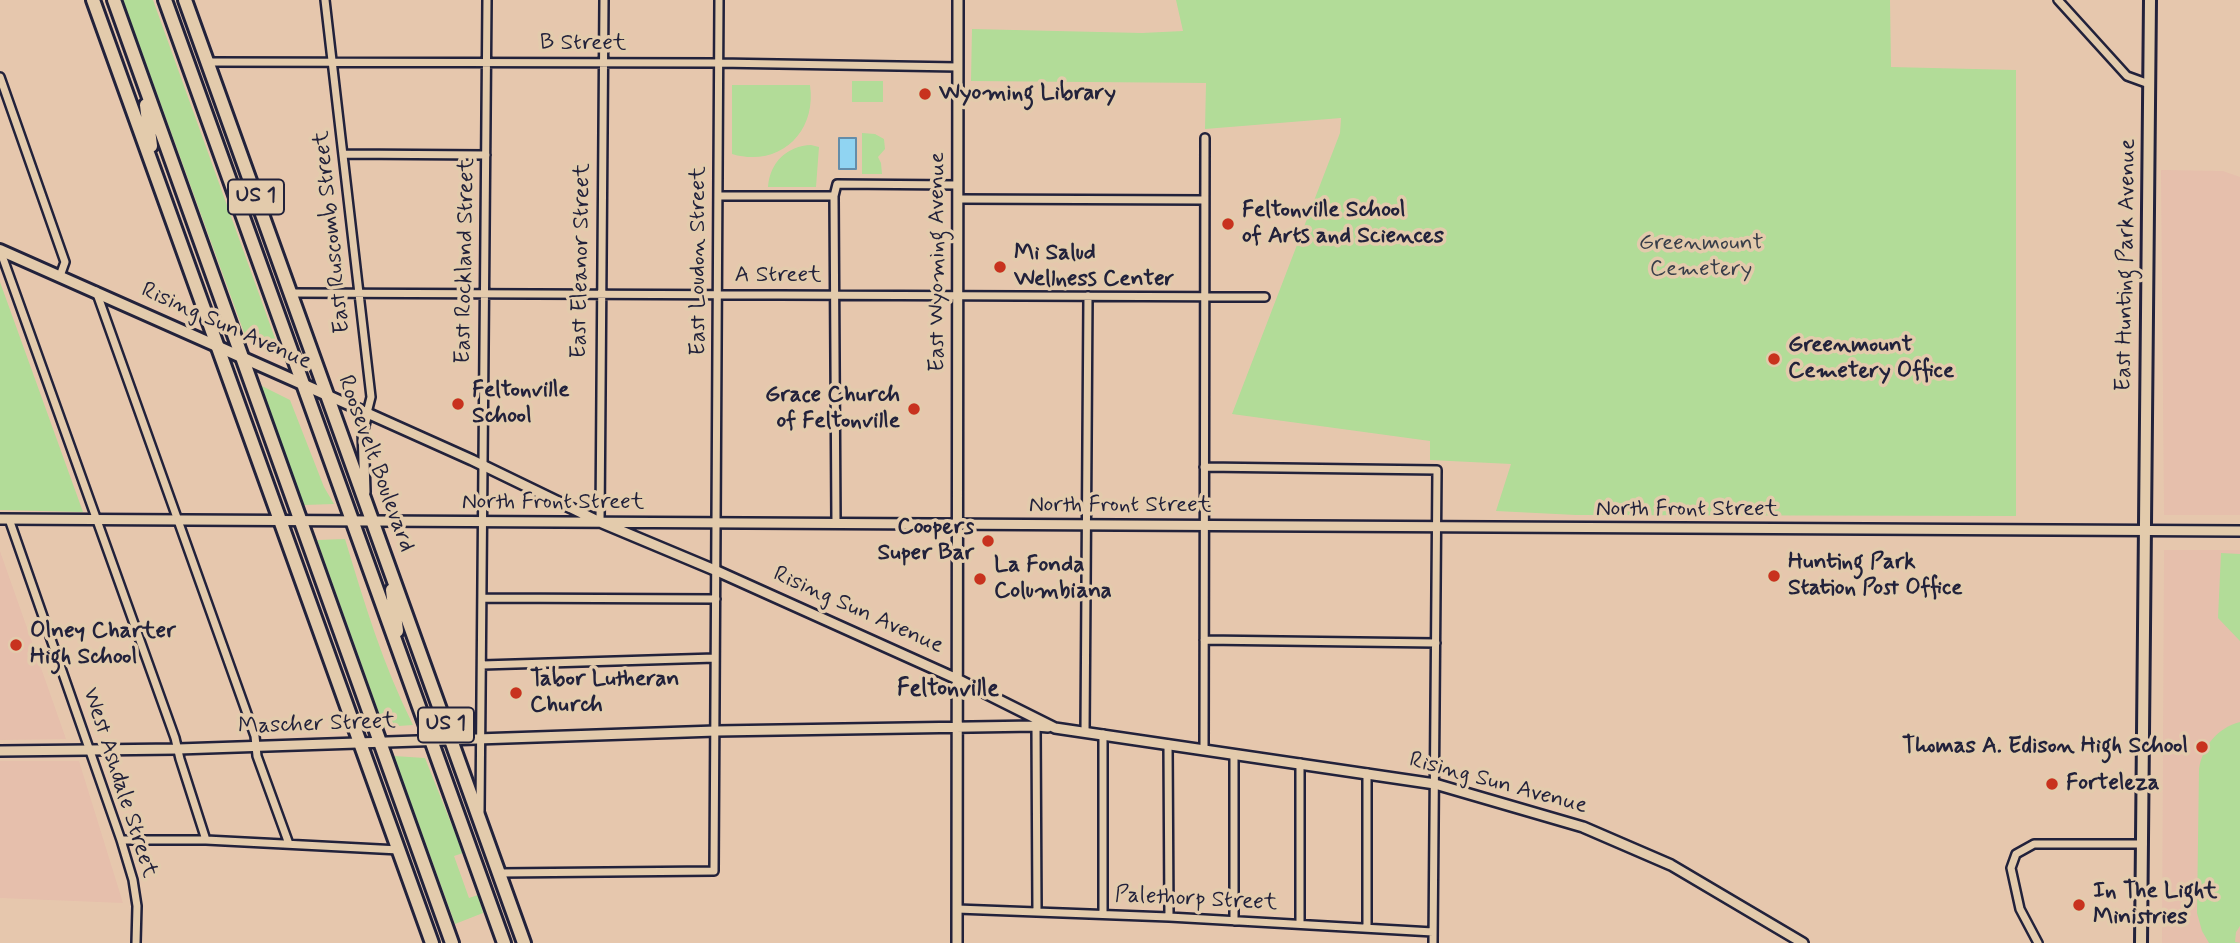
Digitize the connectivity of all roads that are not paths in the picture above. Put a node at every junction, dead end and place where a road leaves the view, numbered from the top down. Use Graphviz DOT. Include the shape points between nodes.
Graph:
graph roads {
  1 [pos="93,0"];
  2 [pos="114,0"];
  3 [pos="165,0"];
  4 [pos="185,0"];
  5 [pos="325,0"];
  6 [pos="487,0"];
  7 [pos="604,0"];
  8 [pos="719,0"];
  9 [pos="958,0"];
  10 [pos="2058,0"];
  11 [pos="2150,0"];
  12 [pos="208,62"];
  13 [pos="333,62"];
  14 [pos="487,63"];
  15 [pos="603,63"];
  16 [pos="718,63"];
  17 [pos="958,67"];
  18 [pos="0,77"];
  19 [pos="142,81"];
  20 [pos="2149,84"];
  21 [pos="1205,138"];
  22 [pos="344,154"];
  23 [pos="486,155"];
  24 [pos="154,169"];
  25 [pos="958,185"];
  26 [pos="718,196"];
  27 [pos="834,196"];
  28 [pos="958,199"];
  29 [pos="1204,200"];
  30 [pos="0,250"];
  31 [pos="60,276"];
  32 [pos="96,291"];
  33 [pos="359,292"];
  34 [pos="485,292"];
  35 [pos="291,293"];
  36 [pos="600,295"];
  37 [pos="718,295"];
  38 [pos="834,295"];
  39 [pos="958,296"];
  40 [pos="1088,296"];
  41 [pos="1204,296"];
  42 [pos="1265,297"];
  43 [pos="217,345"];
  44 [pos="241,356"];
  45 [pos="303,384"];
  46 [pos="327,395"];
  47 [pos="367,413"];
  48 [pos="483,466"];
  49 [pos="1204,467"];
  50 [pos="365,501"];
  51 [pos="4,519"];
  52 [pos="97,520"];
  53 [pos="177,520"];
  54 [pos="281,521"];
  55 [pos="301,522"];
  56 [pos="353,522"];
  57 [pos="373,522"];
  58 [pos="483,522"];
  59 [pos="600,522"];
  60 [pos="717,522"];
  61 [pos="836,523"];
  62 [pos="957,524"];
  63 [pos="1085,525"];
  64 [pos="1204,526"];
  65 [pos="1437,528"];
  66 [pos="2145,531"];
  67 [pos="2240,531"];
  68 [pos="389,568"];
  69 [pos="716,571"];
  70 [pos="308,597"];
  71 [pos="482,598"];
  72 [pos="716,599"];
  73 [pos="1204,640"];
  74 [pos="1436,643"];
  75 [pos="400,652"];
  76 [pos="715,658"];
  77 [pos="352,664"];
  78 [pos="482,665"];
  79 [pos="957,679"];
  80 [pos="1036,726"];
  81 [pos="957,727"];
  82 [pos="1055,728"];
  83 [pos="716,731"];
  84 [pos="1085,732"];
  85 [pos="1102,734"];
  86 [pos="482,738"];
  87 [pos="451,739"];
  88 [pos="431,740"];
  89 [pos="360,742"];
  90 [pos="380,742"];
  91 [pos="1168,744"];
  92 [pos="256,746"];
  93 [pos="178,749"];
  94 [pos="1204,749"];
  95 [pos="0,751"];
  96 [pos="89,751"];
  97 [pos="1234,754"];
  98 [pos="1300,763"];
  99 [pos="1367,773"];
  100 [pos="1434,784"];
  101 [pos="480,820"];
  102 [pos="121,840"];
  103 [pos="206,840"];
  104 [pos="289,844"];
  105 [pos="2143,844"];
  106 [pos="399,850"];
  107 [pos="499,873"];
  108 [pos="957,909"];
  109 [pos="1037,912"];
  110 [pos="1103,914"];
  111 [pos="1169,917"];
  112 [pos="1234,921"];
  113 [pos="1300,924"];
  114 [pos="1367,928"];
  115 [pos="1433,932"];
  116 [pos="136,943"];
  117 [pos="432,943"];
  118 [pos="453,943"];
  119 [pos="504,943"];
  120 [pos="524,943"];
  121 [pos="957,943"];
  122 [pos="1433,943"];
  123 [pos="1803,943"];
  124 [pos="2038,943"];
  125 [pos="2141,943"];
  1 -- 24 [label="highway"];
  2 -- 19 [label="highway"];
  3 -- 45 [label="highway, Roosevelt Boulevard / US 1"];
  4 -- 12 [label="highway, Roosevelt Boulevard / US 1"];
  5 -- 13 [label="street, East Ruscomb Street"];
  6 -- 14 [label="street, East Rockland Street"];
  7 -- 15 [label="street, East Eleanor Street"];
  8 -- 16 [label="street, East Loudon Street"];
  9 -- 17 [label="street, East Wyoming Avenue"];
  10 -- 20 [label="street" via="2127,76"];
  11 -- 20 [label="main road, East Hunting Park Avenue"];
  12 -- 13 [label="street, B Street"];
  12 -- 35 [label="highway, Roosevelt Boulevard / US 1"];
  13 -- 14 [label="street, B Street"];
  13 -- 22 [label="street, East Ruscomb Street"];
  14 -- 15 [label="street, B Street"];
  14 -- 23 [label="street, East Rockland Street"];
  15 -- 16 [label="street, B Street"];
  15 -- 36 [label="street, East Eleanor Street"];
  16 -- 17 [label="street, B Street"];
  16 -- 26 [label="street, East Loudon Street"];
  17 -- 25 [label="street, East Wyoming Avenue"];
  18 -- 31 [label="street" via="65,262"];
  19 -- 24 [label="highway"];
  19 -- 44 [label="highway"];
  20 -- 66 [label="main road, East Hunting Park Avenue"];
  21 -- 29 [label="street"];
  22 -- 23 [label="street"];
  22 -- 33 [label="street, East Ruscomb Street"];
  23 -- 34 [label="street, East Rockland Street"];
  24 -- 43 [label="highway"];
  25 -- 27 [label="street" via="837,184"];
  25 -- 28 [label="street, East Wyoming Avenue"];
  26 -- 27 [label="street"];
  26 -- 37 [label="street, East Loudon Street"];
  27 -- 38 [label="street"];
  28 -- 29 [label="street"];
  28 -- 39 [label="street, East Wyoming Avenue"];
  29 -- 41 [label="street"];
  30 -- 31 [label="main road, Rising Sun Avenue"];
  30 -- 52 [label="street"];
  31 -- 32 [label="main road, Rising Sun Avenue"];
  32 -- 43 [label="main road, Rising Sun Avenue"];
  32 -- 53 [label="street"];
  33 -- 34 [label="street, A Street"];
  33 -- 35 [label="street, A Street"];
  33 -- 47 [label="street, East Ruscomb Street" via="371,397"];
  34 -- 36 [label="street, A Street"];
  34 -- 48 [label="street, East Rockland Street"];
  35 -- 46 [label="highway, Roosevelt Boulevard / US 1"];
  36 -- 37 [label="street, A Street"];
  36 -- 59 [label="street, East Eleanor Street"];
  37 -- 38 [label="street, A Street"];
  37 -- 60 [label="street, East Loudon Street"];
  38 -- 39 [label="street, A Street"];
  38 -- 61 [label="street"];
  39 -- 40 [label="street, A Street"];
  39 -- 62 [label="street, East Wyoming Avenue"];
  40 -- 41 [label="street, A Street"];
  40 -- 63 [label="street"];
  41 -- 42 [label="street, A Street"];
  41 -- 49 [label="street"];
  43 -- 44 [label="main road, Rising Sun Avenue"];
  43 -- 54 [label="highway"];
  44 -- 45 [label="main road, Rising Sun Avenue"];
  44 -- 55 [label="highway"];
  45 -- 46 [label="main road, Rising Sun Avenue"];
  45 -- 56 [label="highway, Roosevelt Boulevard / US 1"];
  46 -- 47 [label="street, Rising Sun Avenue"];
  46 -- 50 [label="highway, Roosevelt Boulevard / US 1"];
  47 -- 48 [label="street, Rising Sun Avenue"];
  47 -- 50 [label="street, East Ruscomb Street" via="363,430"];
  48 -- 58 [label="street, East Rockland Street"];
  48 -- 59 [label="street, Rising Sun Avenue"];
  49 -- 64 [label="street"];
  49 -- 65 [label="street" via="1437,470"];
  50 -- 57 [label="highway, Roosevelt Boulevard / US 1"];
  51 -- 52 [label="street, North Front Street"];
  51 -- 96 [label="street, West Ashdale Street"];
  52 -- 53 [label="street, North Front Street"];
  52 -- 93 [label="street"];
  53 -- 54 [label="street, North Front Street"];
  53 -- 92 [label="street"];
  54 -- 55 [label="street, North Front Street"];
  54 -- 70 [label="highway"];
  55 -- 56 [label="street, North Front Street"];
  55 -- 77 [label="highway"];
  56 -- 57 [label="street, North Front Street"];
  56 -- 75 [label="highway, Roosevelt Boulevard / US 1"];
  57 -- 58 [label="street, North Front Street"];
  57 -- 68 [label="highway, Roosevelt Boulevard / US 1"];
  58 -- 59 [label="street, North Front Street"];
  58 -- 71 [label="street, East Rockland Street"];
  59 -- 60 [label="street, North Front Street"];
  59 -- 69 [label="street, Rising Sun Avenue"];
  60 -- 61 [label="street, North Front Street"];
  60 -- 69 [label="street, East Loudon Street"];
  61 -- 62 [label="street, North Front Street"];
  62 -- 63 [label="street, North Front Street"];
  62 -- 79 [label="street, East Wyoming Avenue"];
  63 -- 64 [label="street, North Front Street"];
  63 -- 84 [label="street"];
  64 -- 65 [label="street, North Front Street"];
  64 -- 73 [label="street"];
  65 -- 66 [label="street, North Front Street"];
  65 -- 74 [label="street"];
  66 -- 67 [label="street, North Front Street"];
  66 -- 105 [label="main road, East Hunting Park Avenue"];
  68 -- 75 [label="highway"];
  68 -- 87 [label="highway, Roosevelt Boulevard / US 1"];
  69 -- 72 [label="street, East Loudon Street"];
  69 -- 79 [label="street, Rising Sun Avenue"];
  70 -- 77 [label="highway"];
  70 -- 89 [label="highway"];
  71 -- 72 [label="street"];
  71 -- 78 [label="street, East Rockland Street"];
  72 -- 76 [label="street, East Loudon Street"];
  73 -- 74 [label="street"];
  73 -- 94 [label="street"];
  74 -- 100 [label="street"];
  75 -- 88 [label="highway, Roosevelt Boulevard / US 1"];
  76 -- 78 [label="street"];
  76 -- 83 [label="street, East Loudon Street"];
  77 -- 90 [label="highway"];
  78 -- 86 [label="street, East Rockland Street"];
  79 -- 81 [label="street, East Wyoming Avenue"];
  79 -- 82 [label="street, Rising Sun Avenue"];
  80 -- 81 [label="street, Mascher Street"];
  80 -- 82 [label="street, Mascher Street"];
  80 -- 109 [label="street"];
  81 -- 83 [label="street, Mascher Street"];
  81 -- 108 [label="street, East Wyoming Avenue"];
  82 -- 84 [label="street, Rising Sun Avenue"];
  83 -- 86 [label="street, Mascher Street"];
  83 -- 107 [label="street, East Loudon Street" via="714,871"];
  84 -- 85 [label="street, Rising Sun Avenue"];
  85 -- 91 [label="street, Rising Sun Avenue"];
  85 -- 110 [label="street"];
  86 -- 87 [label="street, Mascher Street"];
  86 -- 101 [label="street, East Rockland Street"];
  87 -- 88 [label="street, Mascher Street"];
  87 -- 101 [label="highway, Roosevelt Boulevard / US 1"];
  88 -- 90 [label="street, Mascher Street"];
  88 -- 119 [label="highway, Roosevelt Boulevard / US 1"];
  89 -- 90 [label="street, Mascher Street"];
  89 -- 92 [label="street, Mascher Street"];
  89 -- 106 [label="highway"];
  90 -- 118 [label="highway"];
  91 -- 94 [label="street, Rising Sun Avenue"];
  91 -- 111 [label="street"];
  92 -- 93 [label="street, Mascher Street"];
  92 -- 104 [label="street"];
  93 -- 96 [label="street, Mascher Street"];
  93 -- 103 [label="street"];
  94 -- 97 [label="street, Rising Sun Avenue"];
  95 -- 96 [label="street, Mascher Street"];
  96 -- 102 [label="street, West Ashdale Street"];
  97 -- 98 [label="street, Rising Sun Avenue"];
  97 -- 112 [label="street"];
  98 -- 99 [label="street, Rising Sun Avenue"];
  98 -- 113 [label="street"];
  99 -- 100 [label="street, Rising Sun Avenue"];
  99 -- 114 [label="street"];
  100 -- 115 [label="street"];
  100 -- 123 [label="street, Rising Sun Avenue" via="1583,827 1671,865"];
  101 -- 107 [label="highway, Roosevelt Boulevard / US 1"];
  102 -- 103 [label="street"];
  102 -- 116 [label="street, West Ashdale Street" via="137,906"];
  103 -- 104 [label="street"];
  104 -- 106 [label="street"];
  105 -- 124 [label="street" via="2034,844 2016,855 2011,868 2017,897"];
  105 -- 125 [label="main road, East Hunting Park Avenue"];
  106 -- 117 [label="highway"];
  107 -- 120 [label="highway, Roosevelt Boulevard / US 1"];
  108 -- 109 [label="street, Palethorp Street"];
  108 -- 121 [label="street, East Wyoming Avenue"];
  109 -- 110 [label="street, Palethorp Street"];
  110 -- 111 [label="street, Palethorp Street"];
  111 -- 112 [label="street, Palethorp Street"];
  112 -- 113 [label="street, Palethorp Street"];
  113 -- 114 [label="street, Palethorp Street"];
  114 -- 115 [label="street, Palethorp Street"];
  115 -- 122 [label="street"];
}
